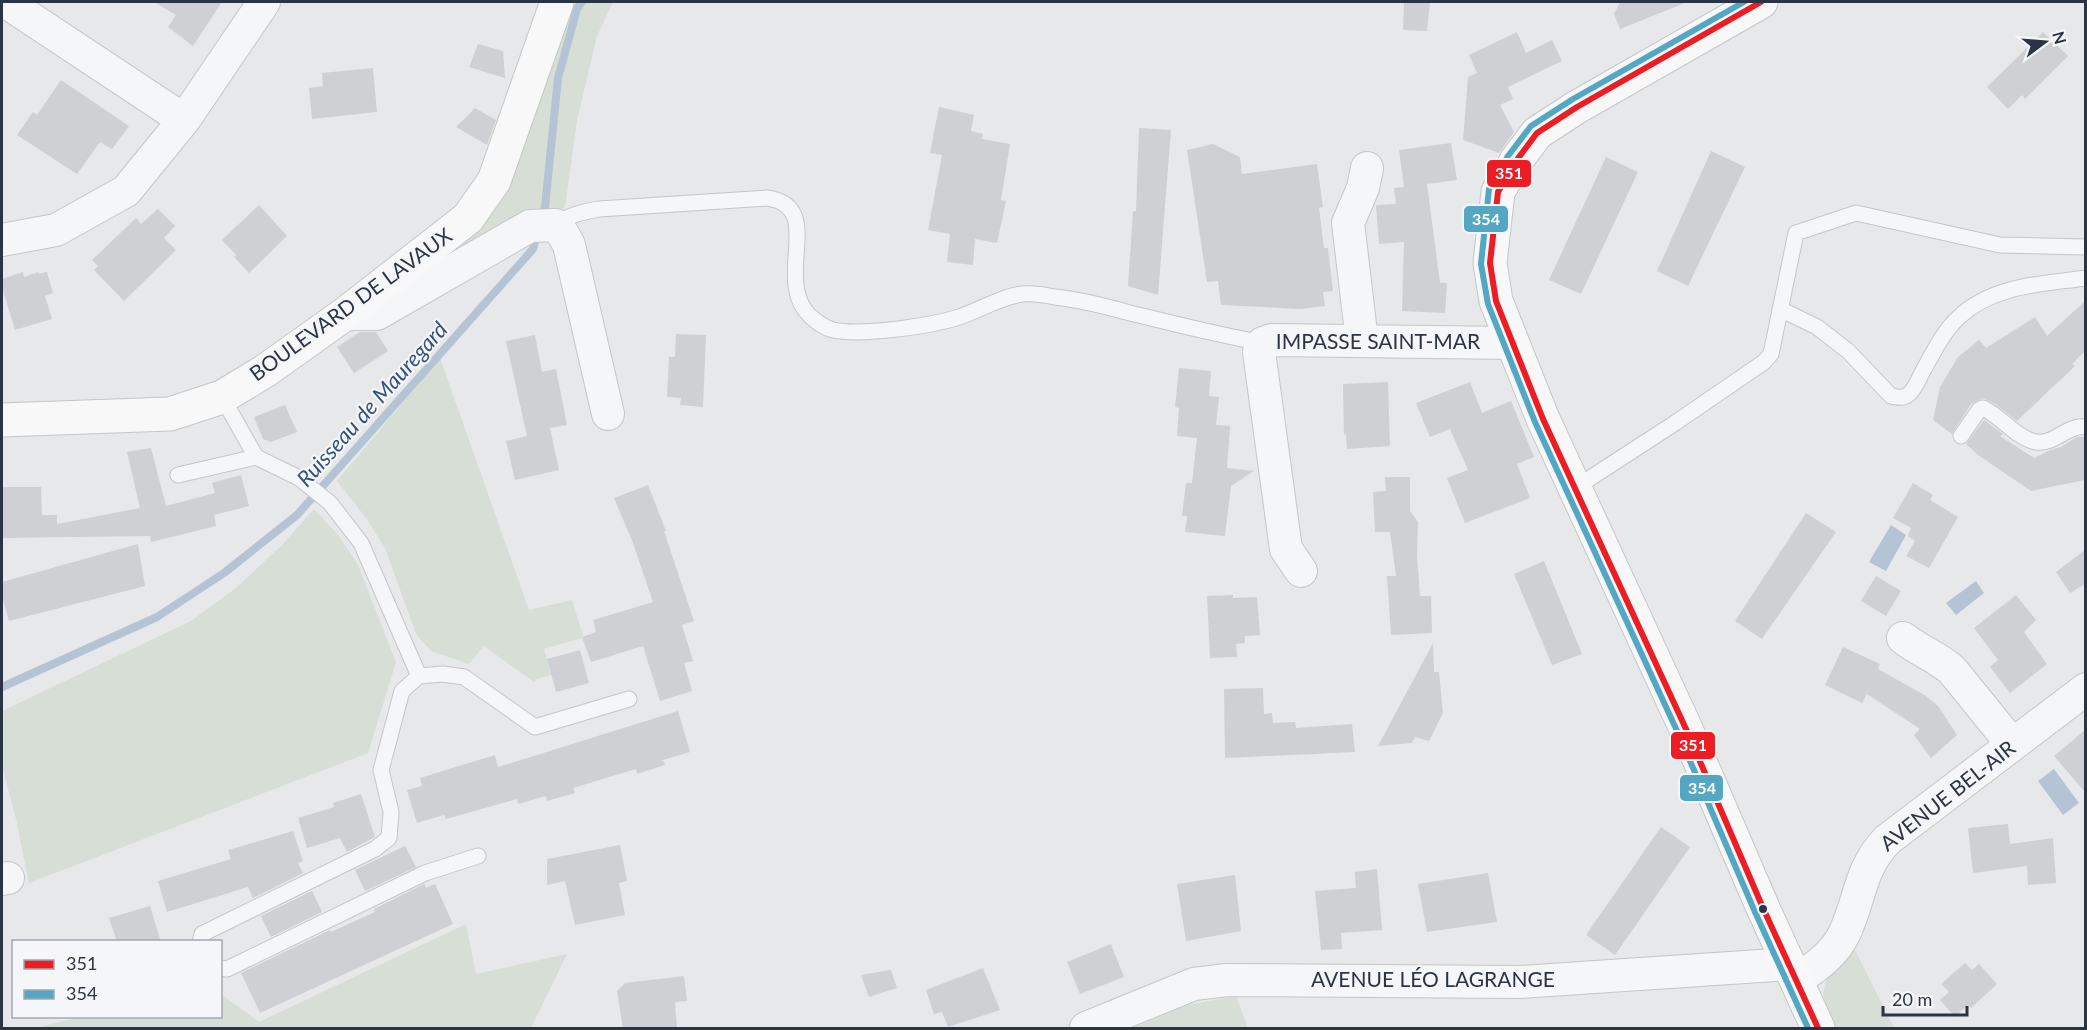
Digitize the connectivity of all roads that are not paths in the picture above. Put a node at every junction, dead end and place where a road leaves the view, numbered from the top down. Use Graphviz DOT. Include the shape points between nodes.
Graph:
graph roads {
  1 [pos="6,2"];
  2 [pos="264,2"];
  3 [pos="557,2"];
  4 [pos="1761,2"];
  5 [pos="184,120"];
  6 [pos="1367,168"];
  7 [pos="543,225"];
  8 [pos="2,240"];
  9 [pos="2085,247"];
  10 [pos="2085,278"];
  11 [pos="1780,309"];
  12 [pos="345,314"];
  13 [pos="1362,341"];
  14 [pos="1263,343"];
  15 [pos="1512,343"];
  16 [pos="222,397"];
  17 [pos="608,414"];
  18 [pos="2,420"];
  19 [pos="2085,427"];
  20 [pos="1961,436"];
  21 [pos="256,457"];
  22 [pos="178,476"];
  23 [pos="1575,488"];
  24 [pos="1301,571"];
  25 [pos="1903,638"];
  26 [pos="419,676"];
  27 [pos="2085,689"];
  28 [pos="628,699"];
  29 [pos="2012,744"];
  30 [pos="478,856"];
  31 [pos="200,940"];
  32 [pos="222,968"];
  33 [pos="1792,971"];
  34 [pos="1086,1029"];
  35 [pos="1818,1029"];
  1 -- 5 [label="street"];
  2 -- 5 [label="street"];
  3 -- 12 [label="street, BOULEVARD DE LAVAUX" via="494,181 468,218"];
  4 -- 15 [label="street" via="1577,107 1537,133 1516,160 1498,192 1490,263 1496,301"];
  5 -- 8 [label="street" via="126,191 56,230"];
  6 -- 13 [label="street" via="1348,224"];
  7 -- 12 [label="street" via="377,314"];
  7 -- 14 [label="lane" via="600,209 779,199 790,207 798,222 794,279 798,296 818,324 834,330 870,331 931,324 1023,294 1088,302"];
  7 -- 17 [label="street" via="563,234 569,245"];
  9 -- 11 [label="lane" via="2000,245 1856,213 1796,233"];
  10 -- 11 [label="lane" via="2001,291 1984,298 1942,336 1917,384 1900,398 1891,396 1848,351 1817,327"];
  11 -- 23 [label="lane" via="1771,354 1764,362"];
  12 -- 16 [label="street, BOULEVARD DE LAVAUX" via="265,372"];
  13 -- 14 [label="street, IMPASSE SAINT-MAR"];
  13 -- 15 [label="street, IMPASSE SAINT-MAR"];
  14 -- 24 [label="street, IMPASSE SAINT-MAR" via="1259,352 1286,549"];
  15 -- 23 [label="street"];
  16 -- 18 [label="street, BOULEVARD DE LAVAUX" via="170,414"];
  16 -- 21 [label="lane"];
  19 -- 20 [label="lane" via="2075,427 2038,443 1983,408"];
  21 -- 22 [label="lane"];
  21 -- 26 [label="lane" via="299,478 330,503 361,543"];
  23 -- 33 [label="street"];
  25 -- 29 [label="street" via="1945,663"];
  26 -- 28 [label="lane" via="464,677 535,727"];
  26 -- 31 [label="lane" via="402,691 381,770 391,812 388,838 375,849 202,934"];
  27 -- 29 [label="street, AVENUE BEL-AIR"];
  29 -- 33 [label="street, AVENUE BEL-AIR" via="1887,840 1868,865 1845,934 1829,956"];
  30 -- 32 [label="lane" via="425,873"];
  33 -- 34 [label="street, AVENUE LÉO LAGRANGE" via="1775,965 1519,982 1227,980 1194,984"];
  33 -- 35 [label="street"];
}
